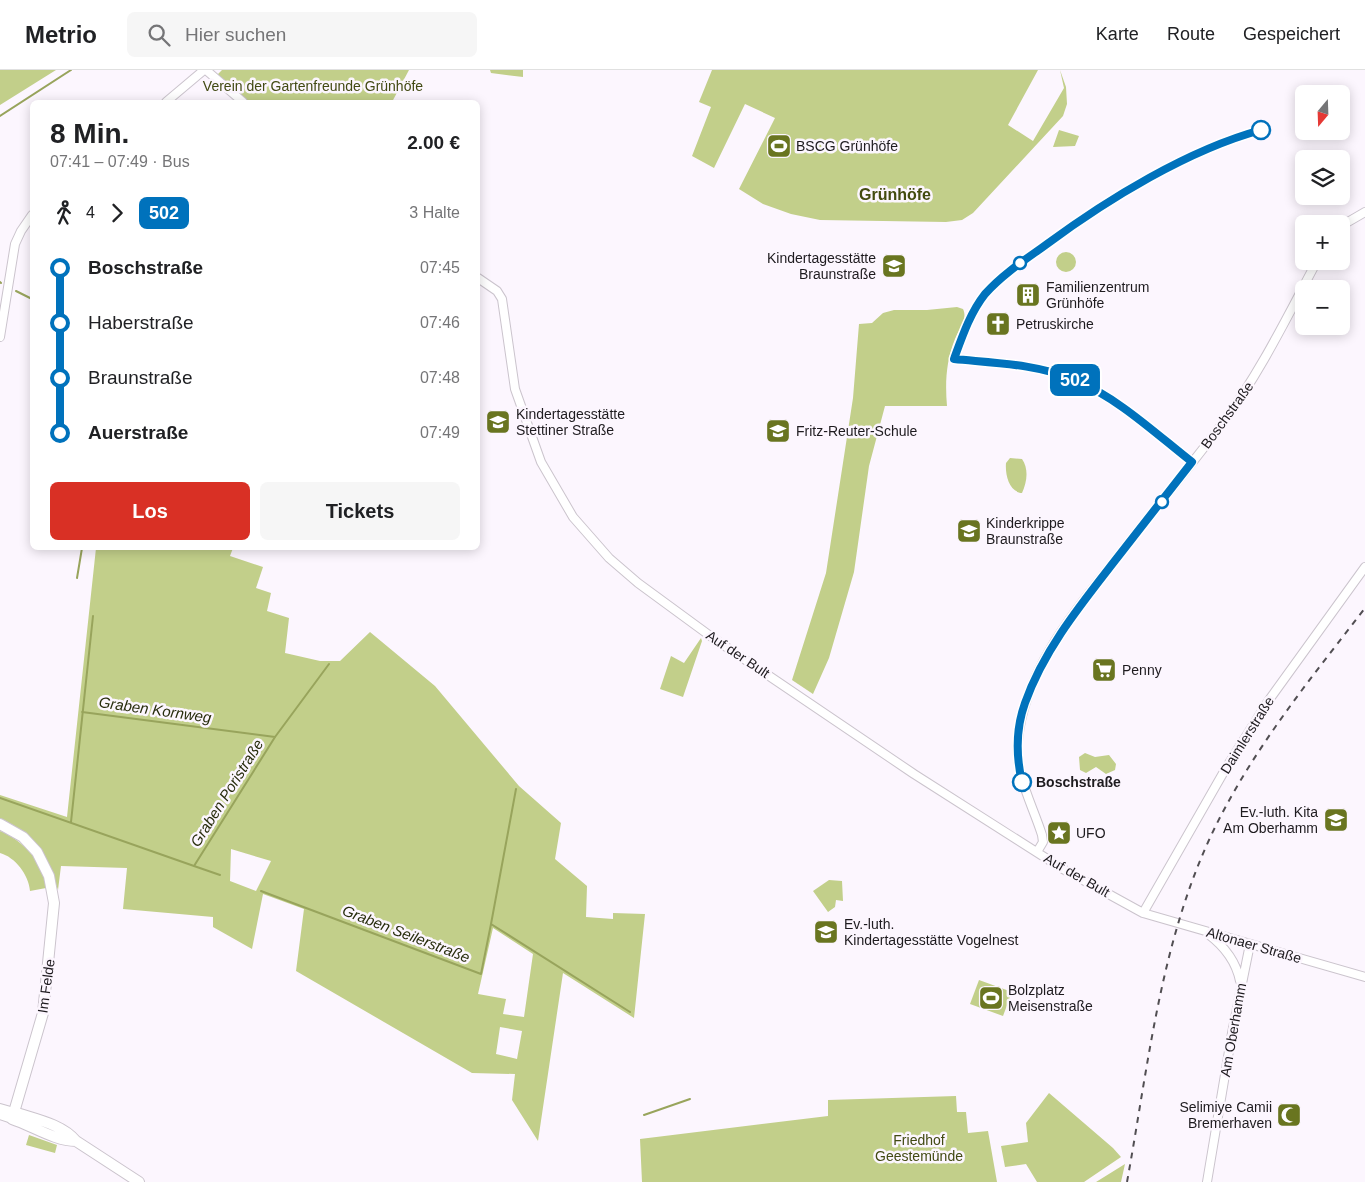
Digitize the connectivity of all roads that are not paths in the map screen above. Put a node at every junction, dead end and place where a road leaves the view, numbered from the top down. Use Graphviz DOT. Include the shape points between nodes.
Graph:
graph roads {
  1 [pos="205,70"];
  2 [pos="168,100"];
  3 [pos="241,100"];
  4 [pos="1365,212"];
  5 [pos="30,218"];
  6 [pos="1350,221"];
  7 [pos="1312,270"];
  8 [pos="480,279"];
  9 [pos="0,337"];
  10 [pos="1365,567"];
  11 [pos="0,824"];
  12 [pos="1037,852"];
  13 [pos="1143,913"];
  14 [pos="1202,930"];
  15 [pos="1250,944"];
  16 [pos="1365,977"];
  17 [pos="1241,987"];
  18 [pos="0,1108"];
  19 [pos="0,1115"];
  20 [pos="16,1116"];
  21 [pos="1208,1179"];
  22 [pos="139,1182"];
  1 -- 2 [label="street"];
  1 -- 3 [label="street"];
  4 -- 6 [label="street"];
  5 -- 9 [label="street" via="15,244"];
  7 -- 12 [label="street, Boschstraße" via="1254,378 1074,612 1030,690 1021,719 1018,754 1024,790 1042,834 1043,842"];
  8 -- 12 [label="street, Auf der Bult" via="497,291 502,299 515,389 541,462 573,517 609,558 713,638 914,774"];
  10 -- 13 [label="street, Daimlerstraße" via="1264,708"];
  11 -- 20 [label="main road, Im Felde" via="23,836 37,852 49,876 54,903 43,1014 29,1067 24,1073"];
  12 -- 13 [label="street, Auf der Bult"];
  13 -- 14 [label="street, Altonaer Straße"];
  14 -- 15 [label="street, Altonaer Straße"];
  14 -- 17 [label="street" via="1217,940 1232,959"];
  15 -- 16 [label="street, Altonaer Straße"];
  15 -- 17 [label="street, Am Oberhamm"];
  17 -- 21 [label="street, Am Oberhamm"];
  18 -- 20 [label="street"];
  19 -- 20 [label="street"];
  20 -- 22 [label="main road" via="65,1141 76,1142"];
}
